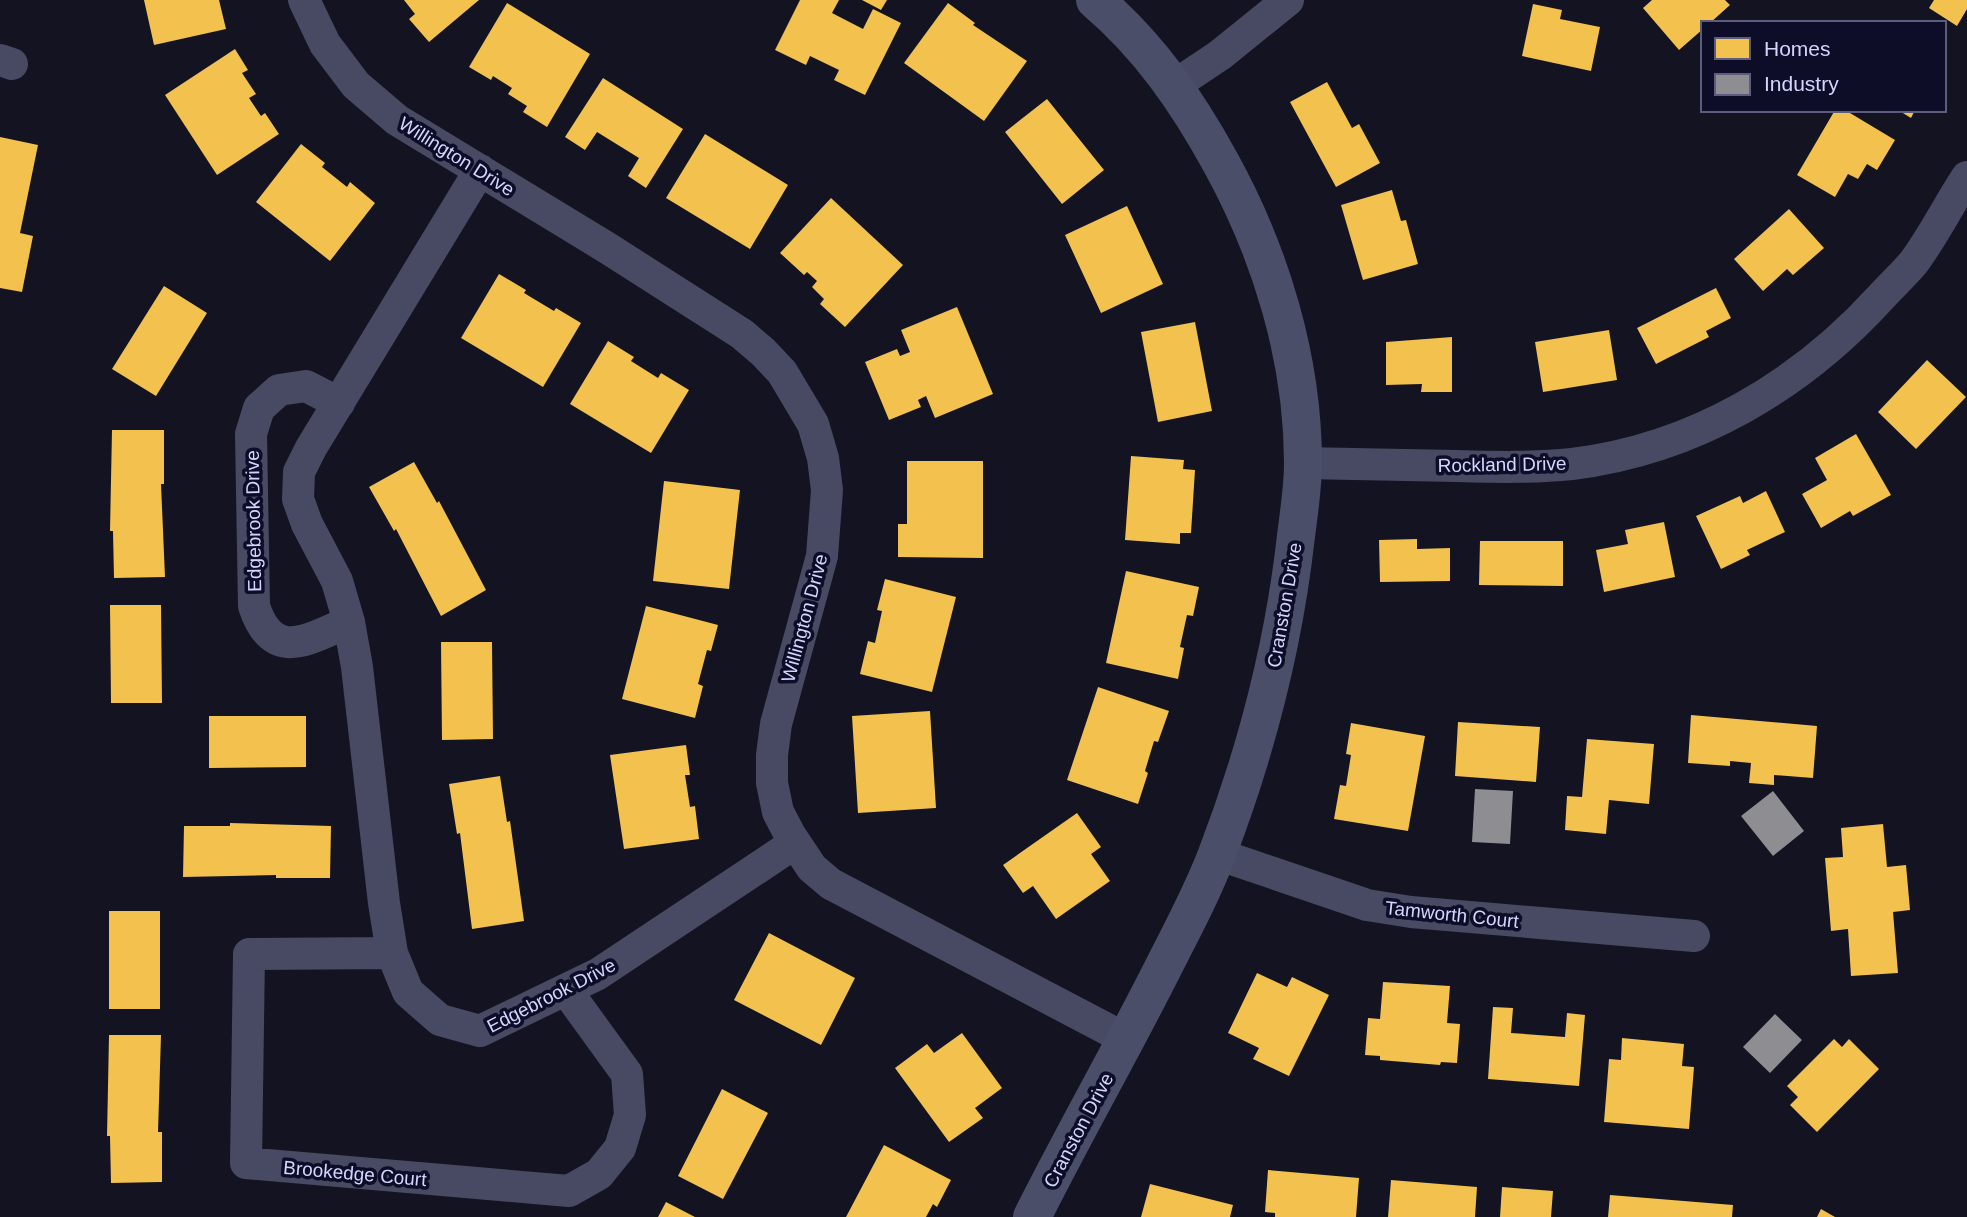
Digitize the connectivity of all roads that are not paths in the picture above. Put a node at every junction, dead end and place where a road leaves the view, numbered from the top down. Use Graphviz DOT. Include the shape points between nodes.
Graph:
graph roads {
  1 [pos="304,0"];
  2 [pos="1096,0"];
  3 [pos="1288,0"];
  4 [pos="1175,85"];
  5 [pos="480,170"];
  6 [pos="1967,177"];
  7 [pos="339,403"];
  8 [pos="1303,463"];
  9 [pos="349,622"];
  10 [pos="795,843"];
  11 [pos="1217,854"];
  12 [pos="1694,936"];
  13 [pos="392,953"];
  14 [pos="566,990"];
  15 [pos="1126,1038"];
  16 [pos="1032,1217"];
  1 -- 5 [label="street, Willington Drive" via="325,44 356,85 397,120"];
  2 -- 4 [label="street, Cranston Drive" via="1142,44"];
  3 -- 4 [label="street"];
  4 -- 8 [label="street, Cranston Drive" via="1226,172 1270,271 1293,365"];
  5 -- 7 [label="street, Edgebrook Drive"];
  5 -- 10 [label="street, Willington Drive" via="742,334 782,372 813,424 827,490 822,556 776,724 772,755 778,812"];
  6 -- 8 [label="street, Rockland Drive" via="1914,261 1828,350 1745,408 1696,432 1645,449 1573,464"];
  7 -- 9 [label="street, Edgebrook Drive" via="299,472 298,499 337,581"];
  7 -- 9 [label="street, Edgebrook Drive" via="306,386 279,390 259,408 251,434 254,606 260,626 276,640 297,643"];
  8 -- 11 [label="street, Cranston Drive" via="1282,632"];
  9 -- 13 [label="street, Edgebrook Drive"];
  10 -- 14 [label="street, Edgebrook Drive" via="598,974"];
  10 -- 15 [label="street, Willington Drive" via="811,868 831,884"];
  11 -- 12 [label="street, Tamworth Court" via="1333,894 1410,912"];
  11 -- 15 [label="street, Cranston Drive"];
  13 -- 14 [label="street, Edgebrook Drive" via="408,992 440,1020 480,1031"];
  13 -- 14 [label="street, Brookedge Court" via="249,954 246,1163 569,1191 599,1174 620,1148 630,1115 627,1074"];
  15 -- 16 [label="street, Cranston Drive"];
}
